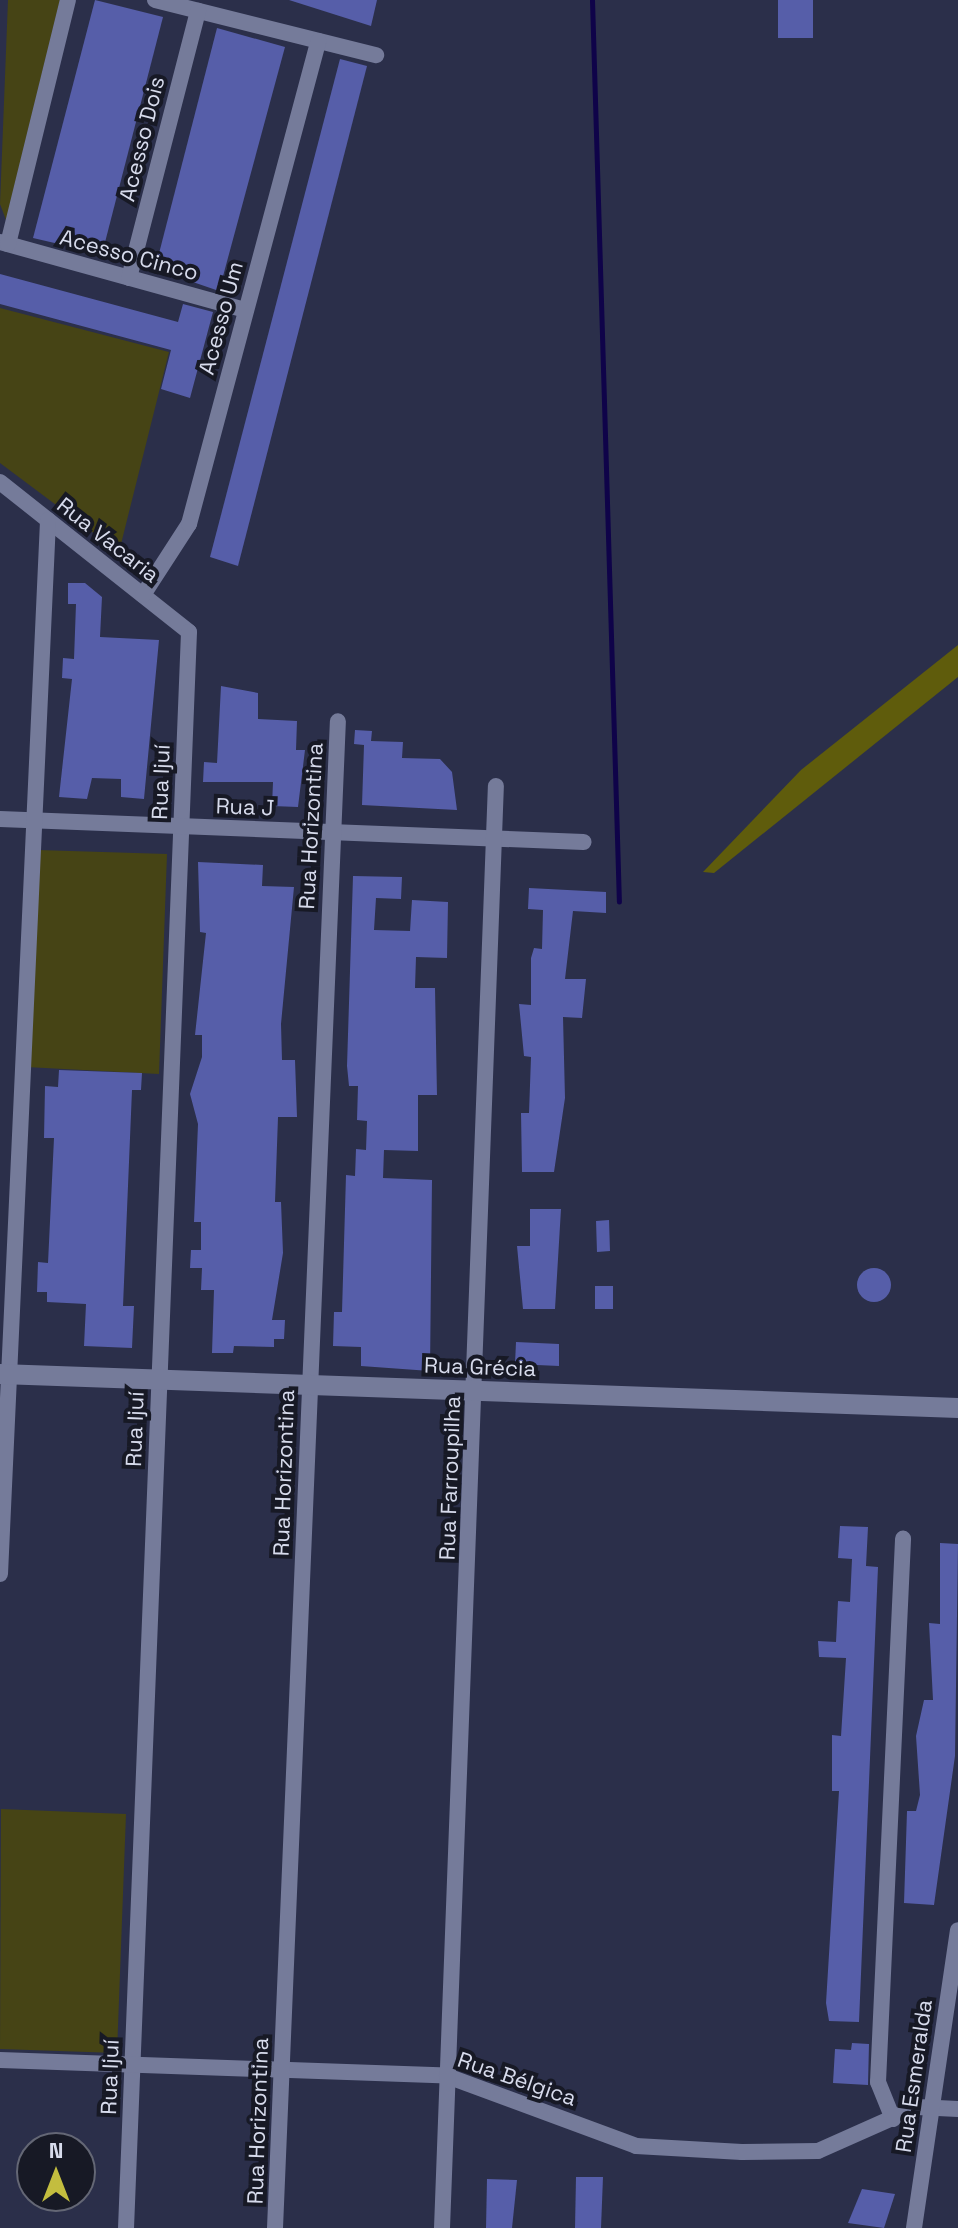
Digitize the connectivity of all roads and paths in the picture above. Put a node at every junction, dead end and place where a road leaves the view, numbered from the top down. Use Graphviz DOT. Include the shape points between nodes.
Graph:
graph roads {
  1 [pos="68,0"];
  2 [pos="155,0"];
  3 [pos="198,11"];
  4 [pos="318,41"];
  5 [pos="376,55"];
  6 [pos="4,243"];
  7 [pos="129,278"];
  8 [pos="246,310"];
  9 [pos="0,482"];
  10 [pos="48,520"];
  11 [pos="143,595"];
  12 [pos="189,632"];
  13 [pos="338,721"];
  14 [pos="496,786"];
  15 [pos="0,819"];
  16 [pos="29,820"];
  17 [pos="181,826"];
  18 [pos="332,832"];
  19 [pos="493,838"];
  20 [pos="584,842"];
  21 [pos="4,1375"];
  22 [pos="159,1380"];
  23 [pos="310,1385"];
  24 [pos="476,1391"];
  25 [pos="958,1408"];
  26 [pos="903,1539"];
  27 [pos="0,1574"];
  28 [pos="958,1930"];
  29 [pos="0,2060"];
  30 [pos="132,2065"];
  31 [pos="281,2070"];
  32 [pos="447,2076"];
  33 [pos="931,2105"];
  34 [pos="958,2109"];
  35 [pos="893,2119"];
  36 [pos="126,2228"];
  37 [pos="275,2228"];
  38 [pos="442,2228"];
  39 [pos="914,2228"];
  1 -- 6 [label="street"];
  2 -- 3 [label="street"];
  3 -- 4 [label="street"];
  3 -- 7 [label="street, Acesso Dois"];
  4 -- 5 [label="street"];
  4 -- 8 [label="street, Acesso Um"];
  6 -- 7 [label="street, Acesso Cinco"];
  7 -- 8 [label="street, Acesso Cinco"];
  8 -- 11 [label="street, Acesso Um" via="189,524"];
  9 -- 10 [label="street, Rua Vacaria"];
  10 -- 11 [label="street, Rua Vacaria"];
  10 -- 16 [label="street"];
  11 -- 12 [label="street, Rua Vacaria"];
  12 -- 17 [label="street, Rua Ijuí"];
  13 -- 18 [label="street, Rua Horizontina"];
  14 -- 19 [label="street, Rua Farroupilha"];
  15 -- 16 [label="street, Rua J"];
  16 -- 17 [label="street, Rua J"];
  16 -- 21 [label="street"];
  17 -- 18 [label="street, Rua J"];
  17 -- 22 [label="street, Rua Ijuí"];
  18 -- 19 [label="street, Rua J"];
  18 -- 23 [label="street, Rua Horizontina"];
  19 -- 20 [label="street, Rua J"];
  19 -- 24 [label="street, Rua Farroupilha"];
  21 -- 22 [label="main road, Rua Grécia"];
  21 -- 27 [label="street"];
  22 -- 23 [label="main road, Rua Grécia"];
  22 -- 30 [label="street, Rua Ijuí"];
  23 -- 24 [label="main road, Rua Grécia"];
  23 -- 31 [label="street, Rua Horizontina"];
  24 -- 25 [label="main road, Rua Grécia"];
  24 -- 32 [label="street, Rua Farroupilha"];
  26 -- 35 [label="street" via="878,2082"];
  28 -- 33 [label="street, Rua Esmeralda"];
  29 -- 30 [label="street, Rua Bélgica"];
  30 -- 31 [label="street, Rua Bélgica"];
  30 -- 36 [label="street, Rua Ijuí"];
  31 -- 32 [label="street, Rua Bélgica"];
  31 -- 37 [label="street, Rua Horizontina"];
  32 -- 35 [label="street, Rua Bélgica" via="636,2146 818,2151"];
  32 -- 38 [label="street, Rua Farroupilha"];
  33 -- 34 [label="street, Rua Bélgica"];
  33 -- 35 [label="street, Rua Bélgica"];
  33 -- 39 [label="street, Rua Esmeralda"];
}
